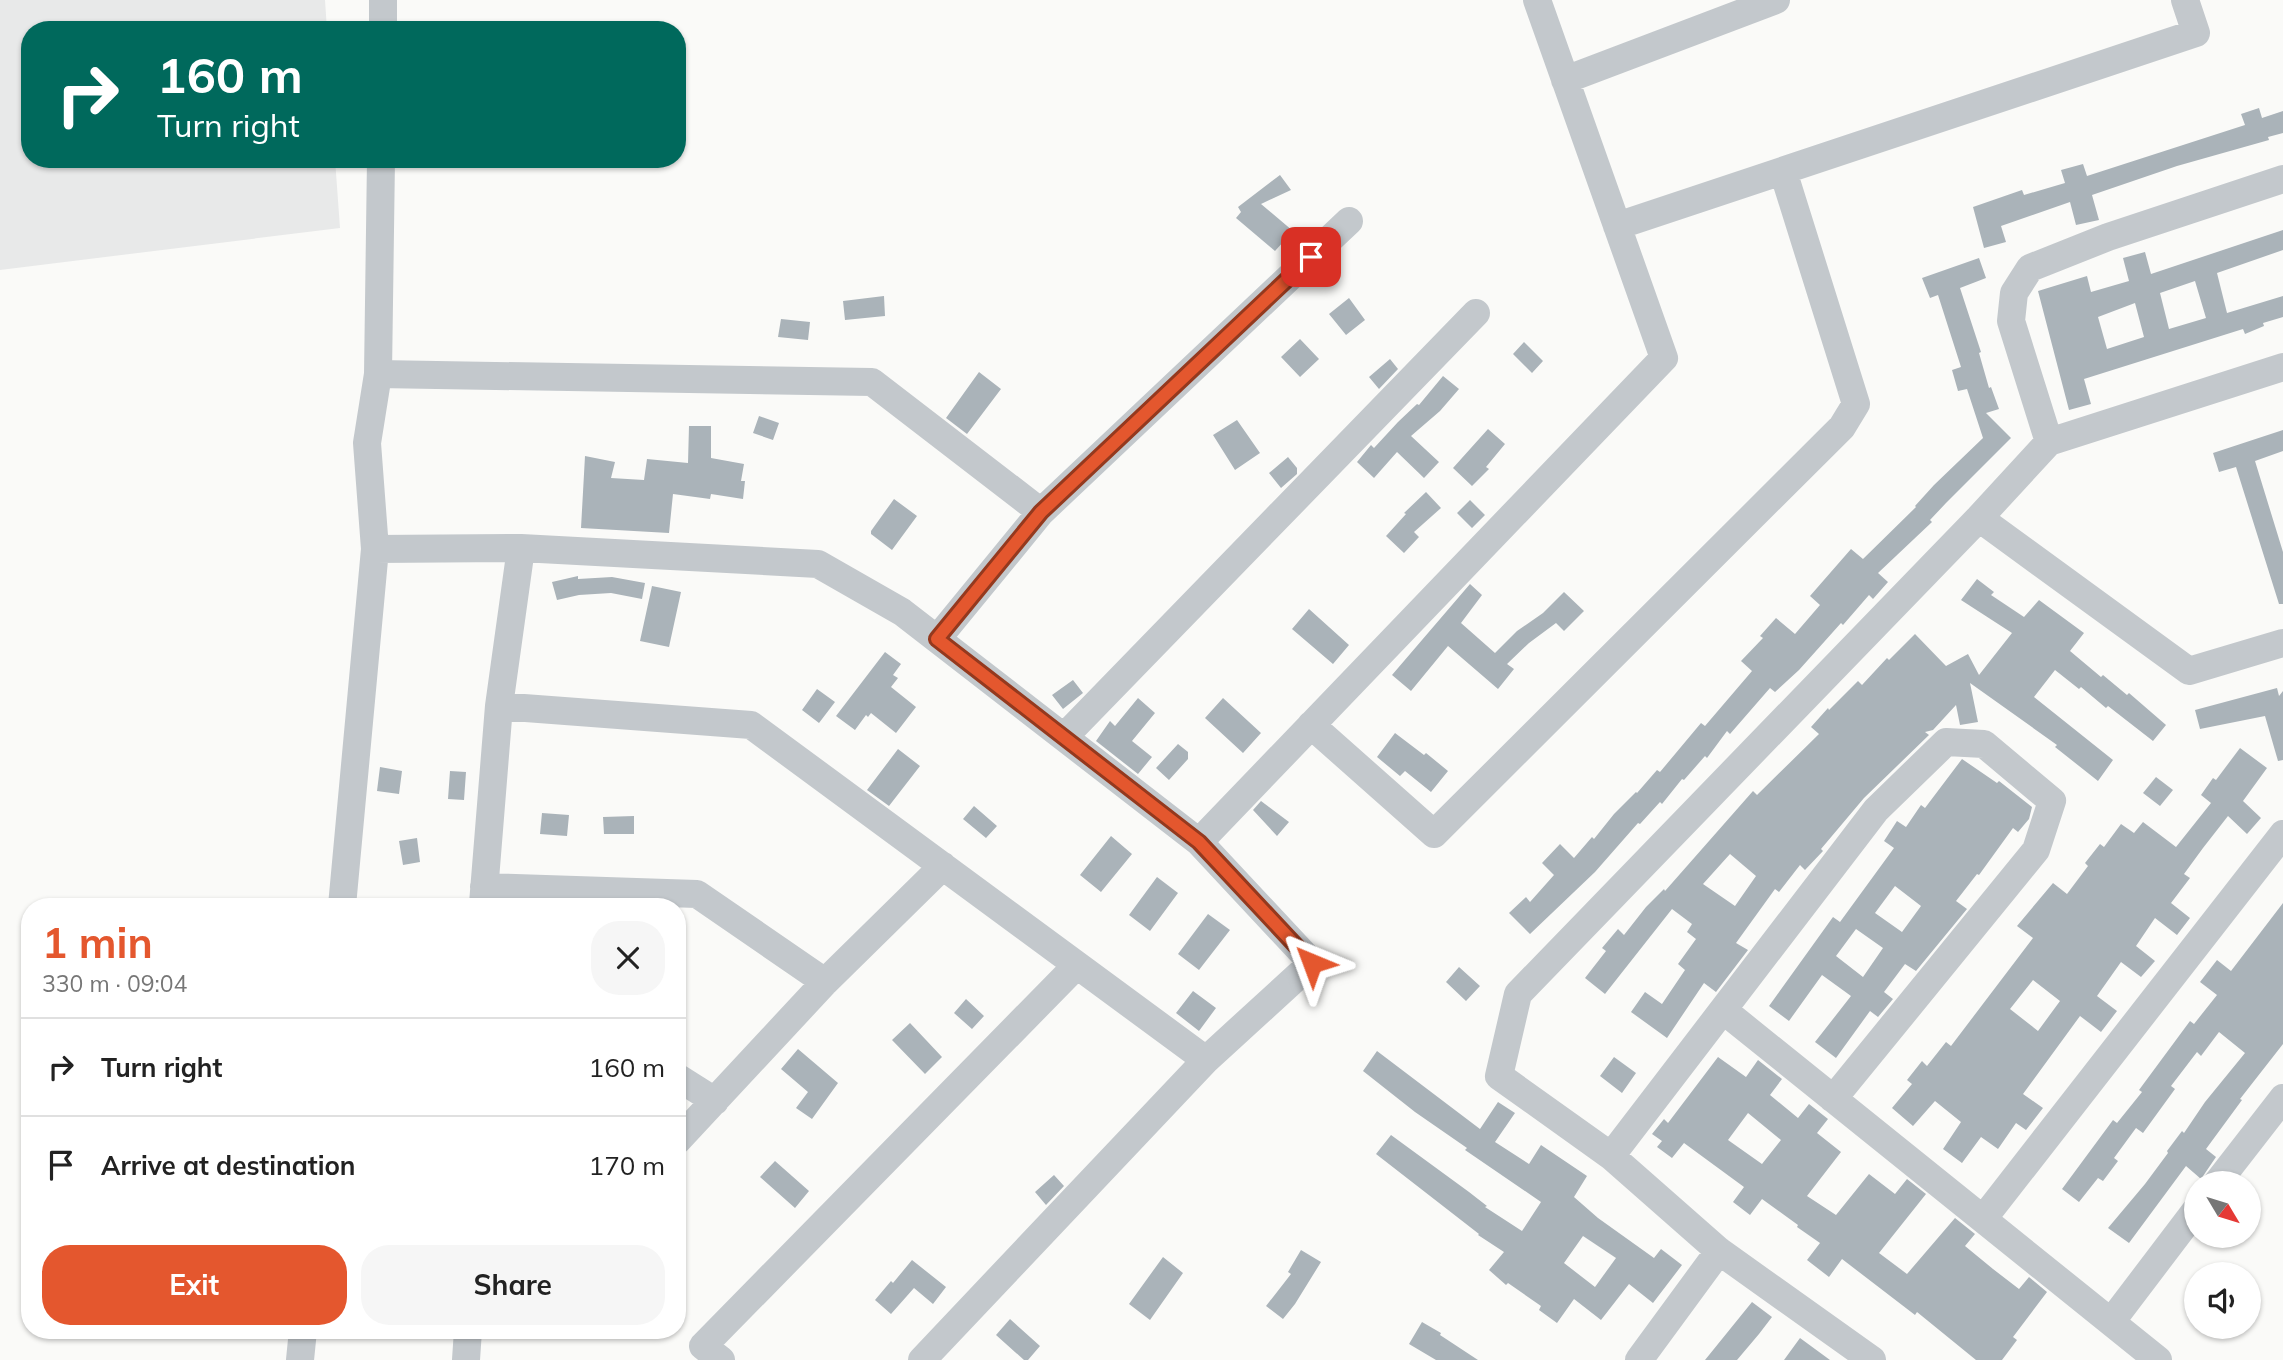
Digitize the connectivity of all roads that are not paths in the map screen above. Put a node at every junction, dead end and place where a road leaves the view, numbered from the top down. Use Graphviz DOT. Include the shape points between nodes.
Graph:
graph roads {
  1 [pos="383,0"];
  2 [pos="1537,0"];
  3 [pos="1776,0"];
  4 [pos="2185,0"];
  5 [pos="383,21"];
  6 [pos="1565,79"];
  7 [pos="381,168"];
  8 [pos="1783,171"];
  9 [pos="2283,179"];
  10 [pos="1349,221"];
  11 [pos="1617,226"];
  12 [pos="1476,313"];
  13 [pos="2283,367"];
  14 [pos="378,374"];
  15 [pos="2049,442"];
  16 [pos="1041,512"];
  17 [pos="1979,518"];
  18 [pos="521,548"];
  19 [pos="375,549"];
  20 [pos="937,639"];
  21 [pos="2283,643"];
  22 [pos="499,706"];
  23 [pos="1311,725"];
  24 [pos="1064,737"];
  25 [pos="2283,834"];
  26 [pos="1199,842"];
  27 [pos="943,866"];
  28 [pos="483,897"];
  29 [pos="343,898"];
  30 [pos="1077,965"];
  31 [pos="825,982"];
  32 [pos="1723,1010"];
  33 [pos="1206,1060"];
  34 [pos="686,1083"];
  35 [pos="2283,1098"];
  36 [pos="1833,1099"];
  37 [pos="715,1101"];
  38 [pos="686,1132"];
  39 [pos="1611,1156"];
  40 [pos="2226,1171"];
  41 [pos="1983,1219"];
  42 [pos="2184,1226"];
  43 [pos="1719,1251"];
  44 [pos="2111,1322"];
  45 [pos="302,1339"];
  46 [pos="467,1339"];
  47 [pos="1867,1358"];
  48 [pos="300,1360"];
  49 [pos="466,1360"];
  50 [pos="721,1360"];
  51 [pos="922,1360"];
  52 [pos="1639,1360"];
  53 [pos="2158,1360"];
  1 -- 5 [label="street"];
  2 -- 6 [label="street"];
  3 -- 6 [label="street"];
  4 -- 8 [label="street" via="2196,33"];
  6 -- 11 [label="street"];
  7 -- 14 [label="street"];
  8 -- 11 [label="street"];
  8 -- 23 [label="street" via="1856,404 1842,427 1434,834"];
  9 -- 15 [label="street" via="2030,268 2014,293 2011,321"];
  10 -- 16 [label="street"];
  11 -- 23 [label="street" via="1664,358"];
  12 -- 24 [label="street"];
  13 -- 15 [label="street"];
  14 -- 16 [label="street" via="872,382"];
  14 -- 19 [label="street" via="367,443"];
  15 -- 17 [label="street"];
  16 -- 20 [label="street"];
  17 -- 21 [label="street" via="2189,671"];
  17 -- 39 [label="street" via="1518,994 1499,1076"];
  18 -- 19 [label="street"];
  18 -- 20 [label="street" via="818,564 902,612"];
  18 -- 22 [label="street"];
  19 -- 29 [label="street"];
  20 -- 24 [label="street"];
  22 -- 27 [label="street" via="751,725"];
  22 -- 28 [label="street"];
  23 -- 26 [label="street"];
  24 -- 26 [label="street"];
  25 -- 41 [label="street"];
  26 -- 33 [label="street" via="1312,963"];
  27 -- 30 [label="street"];
  27 -- 31 [label="street"];
  28 -- 31 [label="street" via="697,894"];
  30 -- 33 [label="street"];
  30 -- 50 [label="street" via="703,1346"];
  31 -- 37 [label="street"];
  32 -- 36 [label="street"];
  32 -- 36 [label="street" via="1876,810 1946,741 1984,744 2052,801 2036,850"];
  32 -- 39 [label="street"];
  33 -- 51 [label="street"];
  34 -- 37 [label="street"];
  35 -- 40 [label="street"];
  36 -- 41 [label="street"];
  37 -- 38 [label="street"];
  39 -- 43 [label="street"];
  41 -- 44 [label="street"];
  42 -- 44 [label="street"];
  43 -- 47 [label="street"];
  43 -- 52 [label="street"];
  44 -- 53 [label="street"];
  45 -- 48 [label="street"];
  46 -- 49 [label="street"];
}
